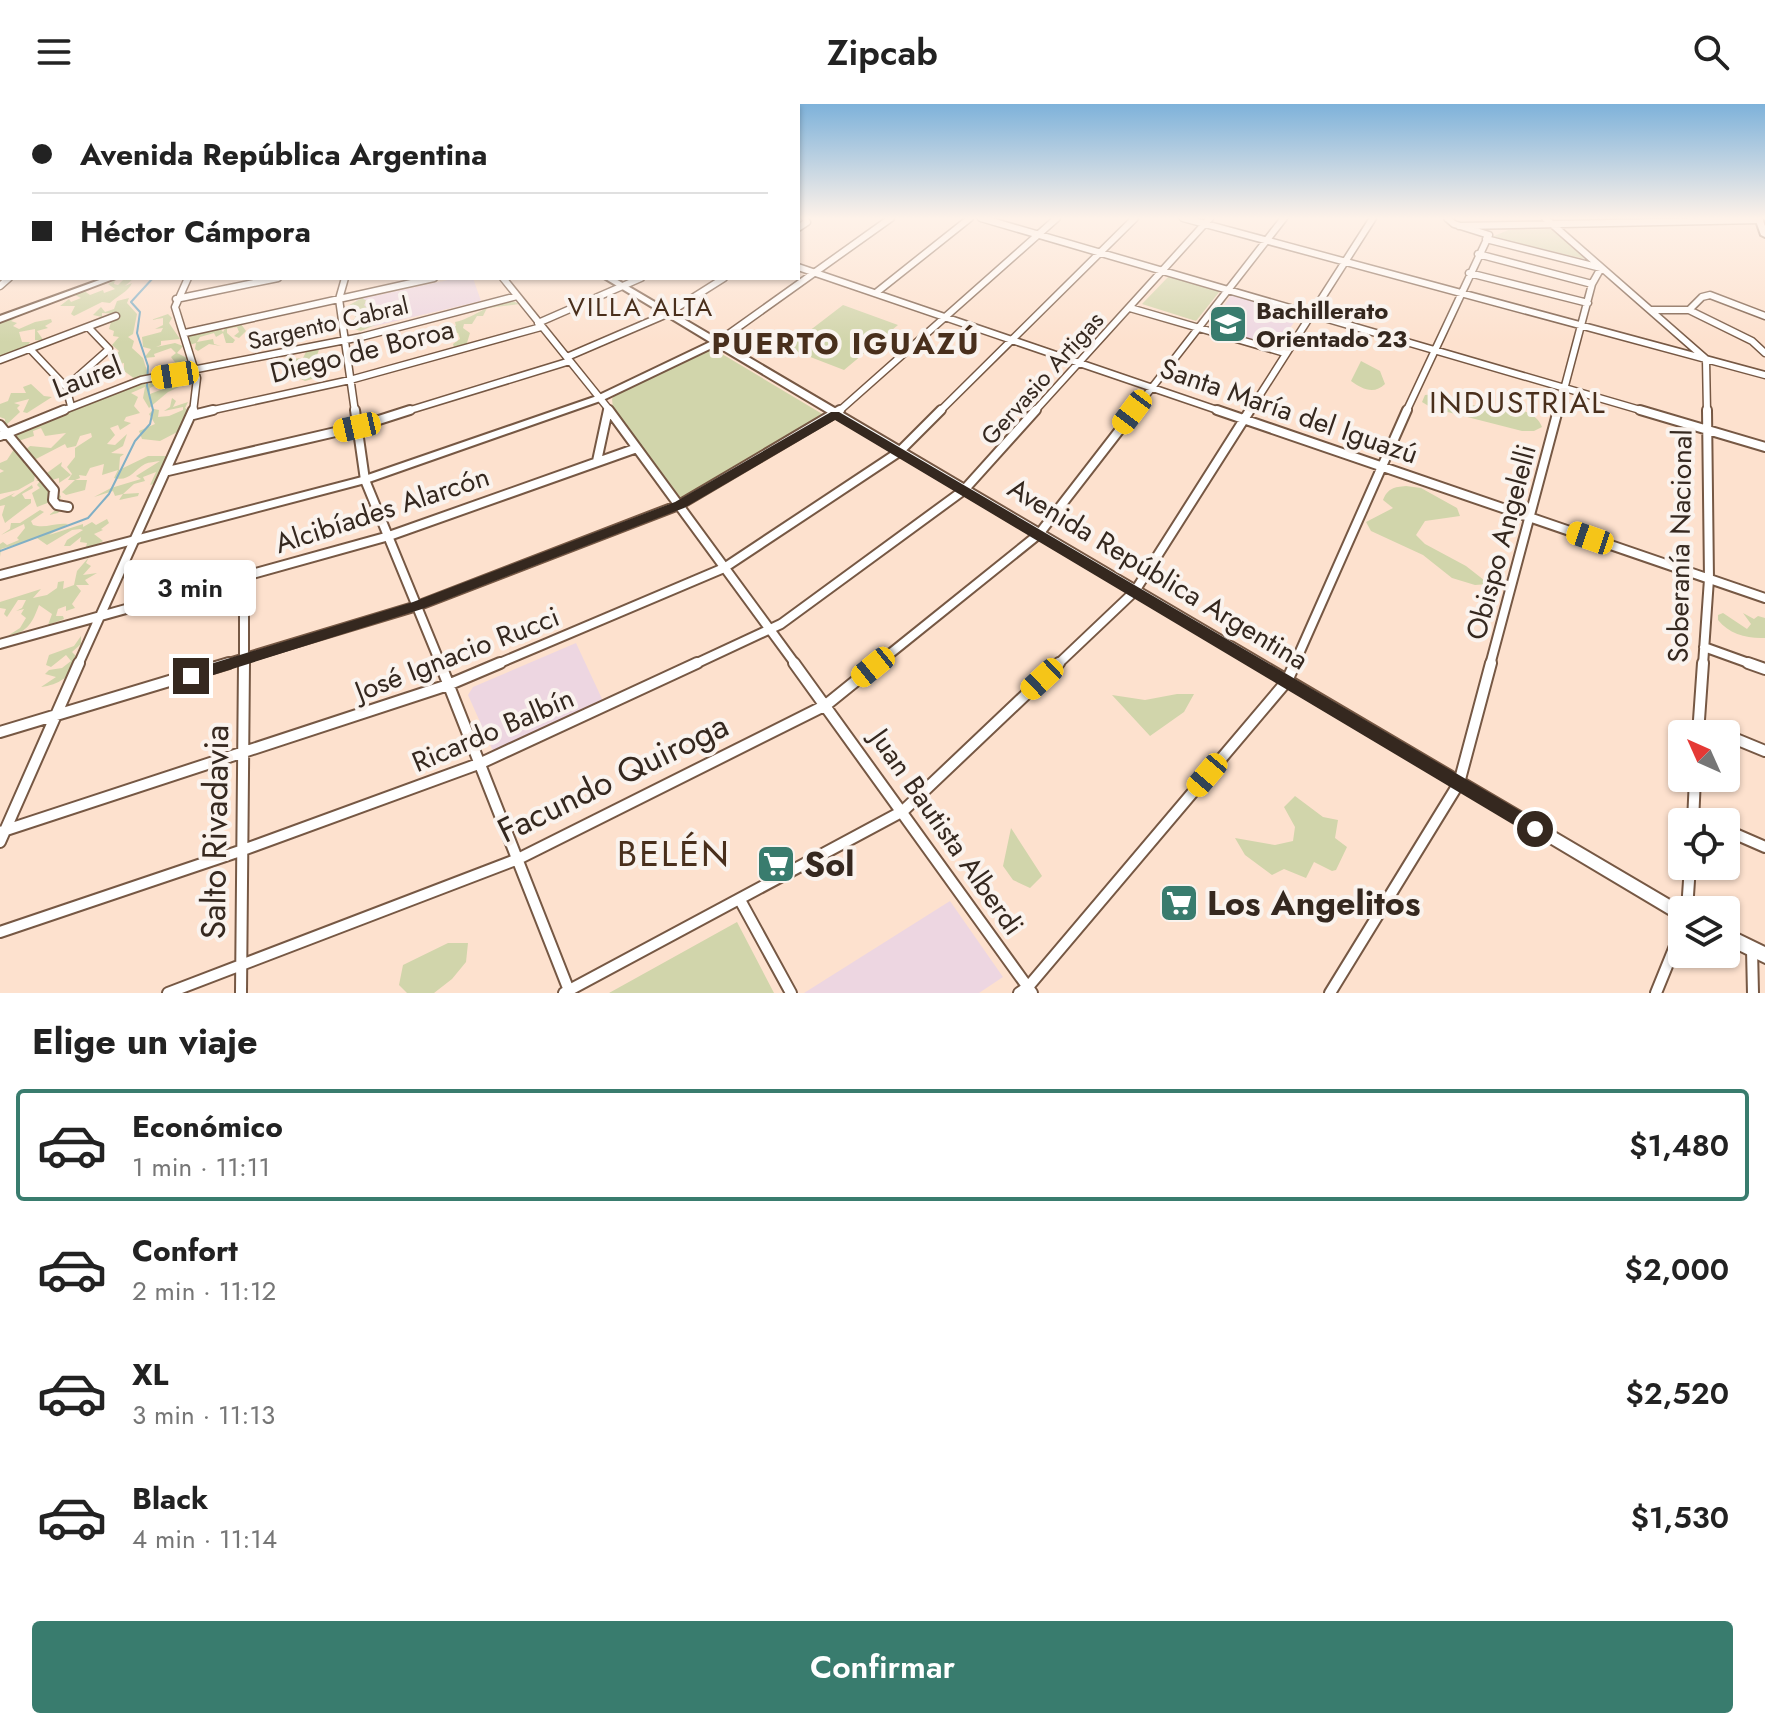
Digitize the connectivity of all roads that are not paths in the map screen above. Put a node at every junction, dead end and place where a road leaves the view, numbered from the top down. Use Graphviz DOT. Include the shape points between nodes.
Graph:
graph roads {
  1 [pos="832,259"];
  2 [pos="918,259"];
  3 [pos="1009,259"];
  4 [pos="1092,259"];
  5 [pos="1126,259"];
  6 [pos="1172,259"];
  7 [pos="1251,259"];
  8 [pos="1339,259"];
  9 [pos="1475,259"];
  10 [pos="1499,259"];
  11 [pos="1570,259"];
  12 [pos="1592,259"];
  13 [pos="1345,261"];
  14 [pos="800,267"];
  15 [pos="1601,268"];
  16 [pos="1162,270"];
  17 [pos="816,271"];
  18 [pos="1469,273"];
  19 [pos="107,280"];
  20 [pos="187,280"];
  21 [pos="268,280"];
  22 [pos="344,280"];
  23 [pos="425,280"];
  24 [pos="505,280"];
  25 [pos="611,280"];
  26 [pos="638,280"];
  27 [pos="721,280"];
  28 [pos="1592,284"];
  29 [pos="624,288"];
  30 [pos="1228,289"];
  31 [pos="877,292"];
  32 [pos="1460,292"];
  33 [pos="517,296"];
  34 [pos="176,299"];
  35 [pos="339,299"];
  36 [pos="1588,303"];
  37 [pos="1130,308"];
  38 [pos="1650,310"];
  39 [pos="1689,310"];
  40 [pos="667,314"];
  41 [pos="1309,314"];
  42 [pos="116,316"];
  43 [pos="946,316"];
  44 [pos="1765,316"];
  45 [pos="0,319"];
  46 [pos="539,325"];
  47 [pos="1582,325"];
  48 [pos="88,327"];
  49 [pos="1200,328"];
  50 [pos="185,333"];
  51 [pos="1012,339"];
  52 [pos="345,340"];
  53 [pos="716,343"];
  54 [pos="30,349"];
  55 [pos="1435,349"];
  56 [pos="1285,353"];
  57 [pos="1765,353"];
  58 [pos="569,359"];
  59 [pos="1706,359"];
  60 [pos="0,360"];
  61 [pos="1081,363"];
  62 [pos="194,372"];
  63 [pos="1765,375"];
  64 [pos="350,380"];
  65 [pos="66,387"];
  66 [pos="1150,387"];
  67 [pos="1566,388"];
  68 [pos="600,398"];
  69 [pos="71,406"];
  70 [pos="608,409"];
  71 [pos="193,415"];
  72 [pos="835,415"];
  73 [pos="1245,419"];
  74 [pos="0,425"];
  75 [pos="357,427"];
  76 [pos="1707,430"];
  77 [pos="4,434"];
  78 [pos="1765,447"];
  79 [pos="637,448"];
  80 [pos="899,452"];
  81 [pos="597,461"];
  82 [pos="1381,466"];
  83 [pos="168,471"];
  84 [pos="365,480"];
  85 [pos="964,490"];
  86 [pos="679,505"];
  87 [pos="68,507"];
  88 [pos="1530,518"];
  89 [pos="1039,534"];
  90 [pos="389,536"];
  91 [pos="133,540"];
  92 [pos="724,568"];
  93 [pos="0,575"];
  94 [pos="244,576"];
  95 [pos="1709,579"];
  96 [pos="1135,591"];
  97 [pos="1765,598"];
  98 [pos="417,606"];
  99 [pos="102,615"];
  100 [pos="771,630"];
  101 [pos="0,644"];
  102 [pos="1704,647"];
  103 [pos="246,659"];
  104 [pos="1765,669"];
  105 [pos="1287,681"];
  106 [pos="448,685"];
  107 [pos="826,705"];
  108 [pos="56,717"];
  109 [pos="1699,720"];
  110 [pos="0,732"];
  111 [pos="1740,741"];
  112 [pos="1765,751"];
  113 [pos="245,754"];
  114 [pos="481,763"];
  115 [pos="1459,783"];
  116 [pos="903,811"];
  117 [pos="2,831"];
  118 [pos="1740,836"];
  119 [pos="0,842"];
  120 [pos="1765,847"];
  121 [pos="243,850"];
  122 [pos="518,859"];
  123 [pos="740,900"];
  124 [pos="1668,907"];
  125 [pos="0,932"];
  126 [pos="1740,943"];
  127 [pos="1758,952"];
  128 [pos="1668,963"];
  129 [pos="241,965"];
  130 [pos="1026,991"];
  131 [pos="568,992"];
  132 [pos="168,993"];
  133 [pos="241,993"];
  134 [pos="791,993"];
  135 [pos="1330,993"];
  136 [pos="1656,993"];
  137 [pos="1753,993"];
  1 -- 17 [label="street"];
  2 -- 31 [label="street"];
  3 -- 43 [label="street"];
  4 -- 51 [label="street, José Ignacio Rucci"];
  5 -- 16 [label="street"];
  6 -- 16 [label="street, Gervasio Artigas"];
  7 -- 30 [label="street, Facundo Quiroga"];
  8 -- 13 [label="street"];
  9 -- 18 [label="street"];
  10 -- 28 [label="street"];
  11 -- 15 [label="street"];
  12 -- 15 [label="street"];
  13 -- 32 [label="street"];
  13 -- 41 [label="street"];
  14 -- 17 [label="street, Santa María del Iguazú"];
  15 -- 28 [label="street, Obispo Angelelli"];
  15 -- 38 [label="street"];
  16 -- 30 [label="street"];
  16 -- 37 [label="street, Gervasio Artigas"];
  17 -- 31 [label="street, Santa María del Iguazú"];
  17 -- 53 [label="street"];
  18 -- 32 [label="street"];
  18 -- 36 [label="street"];
  19 -- 45 [label="main road"];
  20 -- 34 [label="street"];
  21 -- 34 [label="street"];
  22 -- 35 [label="street"];
  23 -- 35 [label="street"];
  24 -- 33 [label="street, Juan Bautista Alberdi"];
  25 -- 29 [label="main road, Avenida República Argentina"];
  26 -- 29 [label="street, Diego de Boroa"];
  27 -- 40 [label="street"];
  28 -- 36 [label="street, Obispo Angelelli"];
  29 -- 40 [label="main road, Avenida República Argentina"];
  29 -- 46 [label="street, Diego de Boroa"];
  30 -- 41 [label="street"];
  30 -- 49 [label="street, Facundo Quiroga"];
  31 -- 43 [label="street, Santa María del Iguazú"];
  32 -- 47 [label="street"];
  32 -- 55 [label="street"];
  33 -- 46 [label="street, Juan Bautista Alberdi"];
  33 -- 52 [label="street, Sargento Cabral"];
  34 -- 50 [label="street"];
  35 -- 50 [label="street"];
  35 -- 52 [label="street"];
  36 -- 47 [label="street, Obispo Angelelli"];
  37 -- 49 [label="street"];
  37 -- 61 [label="street, Gervasio Artigas"];
  38 -- 39 [label="street"];
  38 -- 59 [label="street"];
  39 -- 44 [label="street" via="1710,295"];
  39 -- 57 [label="street" via="1752,341"];
  40 -- 53 [label="main road, Avenida República Argentina"];
  40 -- 58 [label="street"];
  41 -- 55 [label="street"];
  41 -- 56 [label="street"];
  42 -- 48 [label="street"];
  43 -- 51 [label="street, Santa María del Iguazú"];
  43 -- 72 [label="street"];
  46 -- 58 [label="street, Juan Bautista Alberdi"];
  46 -- 64 [label="street, Diego de Boroa"];
  47 -- 59 [label="street"];
  47 -- 67 [label="street, Obispo Angelelli"];
  48 -- 54 [label="street"];
  48 -- 65 [label="street" via="109,349"];
  49 -- 56 [label="street"];
  49 -- 66 [label="street, Facundo Quiroga"];
  50 -- 62 [label="street"];
  51 -- 61 [label="street, Santa María del Iguazú"];
  51 -- 80 [label="street, José Ignacio Rucci"];
  52 -- 62 [label="street, Sargento Cabral"];
  52 -- 64 [label="street"];
  53 -- 68 [label="main road"];
  53 -- 72 [label="main road, Avenida República Argentina"];
  54 -- 60 [label="street"];
  54 -- 65 [label="street"];
  55 -- 67 [label="street"];
  55 -- 82 [label="street"];
  56 -- 73 [label="street"];
  58 -- 68 [label="street, Juan Bautista Alberdi"];
  58 -- 75 [label="street"];
  59 -- 63 [label="street"];
  59 -- 76 [label="street, Soberanía Nacional"];
  61 -- 66 [label="street, Santa María del Iguazú"];
  61 -- 85 [label="street, Gervasio Artigas"];
  62 -- 69 [label="street, Laurel" via="141,380"];
  62 -- 71 [label="street"];
  64 -- 71 [label="street, Diego de Boroa"];
  64 -- 75 [label="street"];
  65 -- 69 [label="street"];
  66 -- 73 [label="street, Santa María del Iguazú"];
  66 -- 89 [label="street, Facundo Quiroga"];
  67 -- 76 [label="street"];
  67 -- 88 [label="street, Obispo Angelelli"];
  68 -- 70 [label="street, Juan Bautista Alberdi"];
  68 -- 84 [label="main road"];
  69 -- 77 [label="street, Laurel"];
  70 -- 79 [label="street, Juan Bautista Alberdi"];
  70 -- 81 [label="street"];
  71 -- 83 [label="street"];
  72 -- 80 [label="main road, Avenida República Argentina"];
  72 -- 86 [label="street"];
  73 -- 82 [label="street, Santa María del Iguazú"];
  73 -- 96 [label="street"];
  74 -- 77 [label="street"];
  75 -- 83 [label="street"];
  75 -- 84 [label="street"];
  76 -- 78 [label="street"];
  76 -- 95 [label="street, Soberanía Nacional"];
  77 -- 87 [label="street" via="54,490 57,505"];
  79 -- 81 [label="street, Alcibíades Alarcón"];
  79 -- 86 [label="street, Juan Bautista Alberdi"];
  80 -- 85 [label="main road, Avenida República Argentina"];
  80 -- 92 [label="street, José Ignacio Rucci"];
  81 -- 90 [label="street, Alcibíades Alarcón"];
  82 -- 88 [label="street, Santa María del Iguazú"];
  82 -- 105 [label="street"];
  83 -- 91 [label="street"];
  84 -- 90 [label="street"];
  84 -- 91 [label="main road"];
  85 -- 89 [label="main road, Avenida República Argentina"];
  85 -- 100 [label="street, Ricardo Balbín"];
  86 -- 92 [label="street, Juan Bautista Alberdi"];
  86 -- 98 [label="street"];
  88 -- 95 [label="street, Santa María del Iguazú"];
  88 -- 115 [label="street, Obispo Angelelli"];
  89 -- 96 [label="main road, Avenida República Argentina"];
  89 -- 107 [label="street, Facundo Quiroga"];
  90 -- 94 [label="street, Alcibíades Alarcón"];
  90 -- 98 [label="street"];
  91 -- 93 [label="main road"];
  91 -- 99 [label="street"];
  92 -- 100 [label="street, Juan Bautista Alberdi"];
  92 -- 106 [label="street, José Ignacio Rucci"];
  94 -- 99 [label="street, Alcibíades Alarcón"];
  94 -- 103 [label="street, Salto Rivadavia"];
  95 -- 97 [label="street, Santa María del Iguazú"];
  95 -- 102 [label="street, Soberanía Nacional"];
  96 -- 105 [label="main road, Avenida República Argentina"];
  96 -- 116 [label="street"];
  98 -- 103 [label="street"];
  98 -- 106 [label="street"];
  99 -- 101 [label="street, Alcibíades Alarcón"];
  99 -- 108 [label="street"];
  100 -- 107 [label="street, Juan Bautista Alberdi"];
  100 -- 114 [label="street, Ricardo Balbín"];
  102 -- 104 [label="street"];
  102 -- 109 [label="street, Soberanía Nacional"];
  103 -- 108 [label="street"];
  103 -- 113 [label="street, Salto Rivadavia"];
  105 -- 115 [label="main road, Avenida República Argentina"];
  105 -- 130 [label="street"];
  106 -- 113 [label="street, José Ignacio Rucci"];
  106 -- 114 [label="street"];
  107 -- 116 [label="street, Juan Bautista Alberdi"];
  107 -- 122 [label="street, Facundo Quiroga"];
  108 -- 110 [label="street"];
  108 -- 117 [label="street"];
  111 -- 112 [label="street"];
  113 -- 117 [label="street, José Ignacio Rucci"];
  113 -- 121 [label="street, Salto Rivadavia"];
  114 -- 121 [label="street, Ricardo Balbín"];
  114 -- 122 [label="street"];
  115 -- 124 [label="main road, Avenida República Argentina"];
  115 -- 135 [label="street, Obispo Angelelli"];
  116 -- 123 [label="street"];
  116 -- 130 [label="street, Juan Bautista Alberdi"];
  117 -- 119 [label="street"];
  118 -- 120 [label="street"];
  121 -- 125 [label="street, Ricardo Balbín"];
  121 -- 129 [label="street, Salto Rivadavia"];
  122 -- 129 [label="street, Facundo Quiroga"];
  122 -- 131 [label="street"];
  123 -- 131 [label="street"];
  123 -- 134 [label="street"];
  126 -- 127 [label="main road"];
  127 -- 137 [label="street"];
  128 -- 136 [label="street"];
  129 -- 132 [label="street, Facundo Quiroga"];
  129 -- 133 [label="street, Salto Rivadavia"];
}
